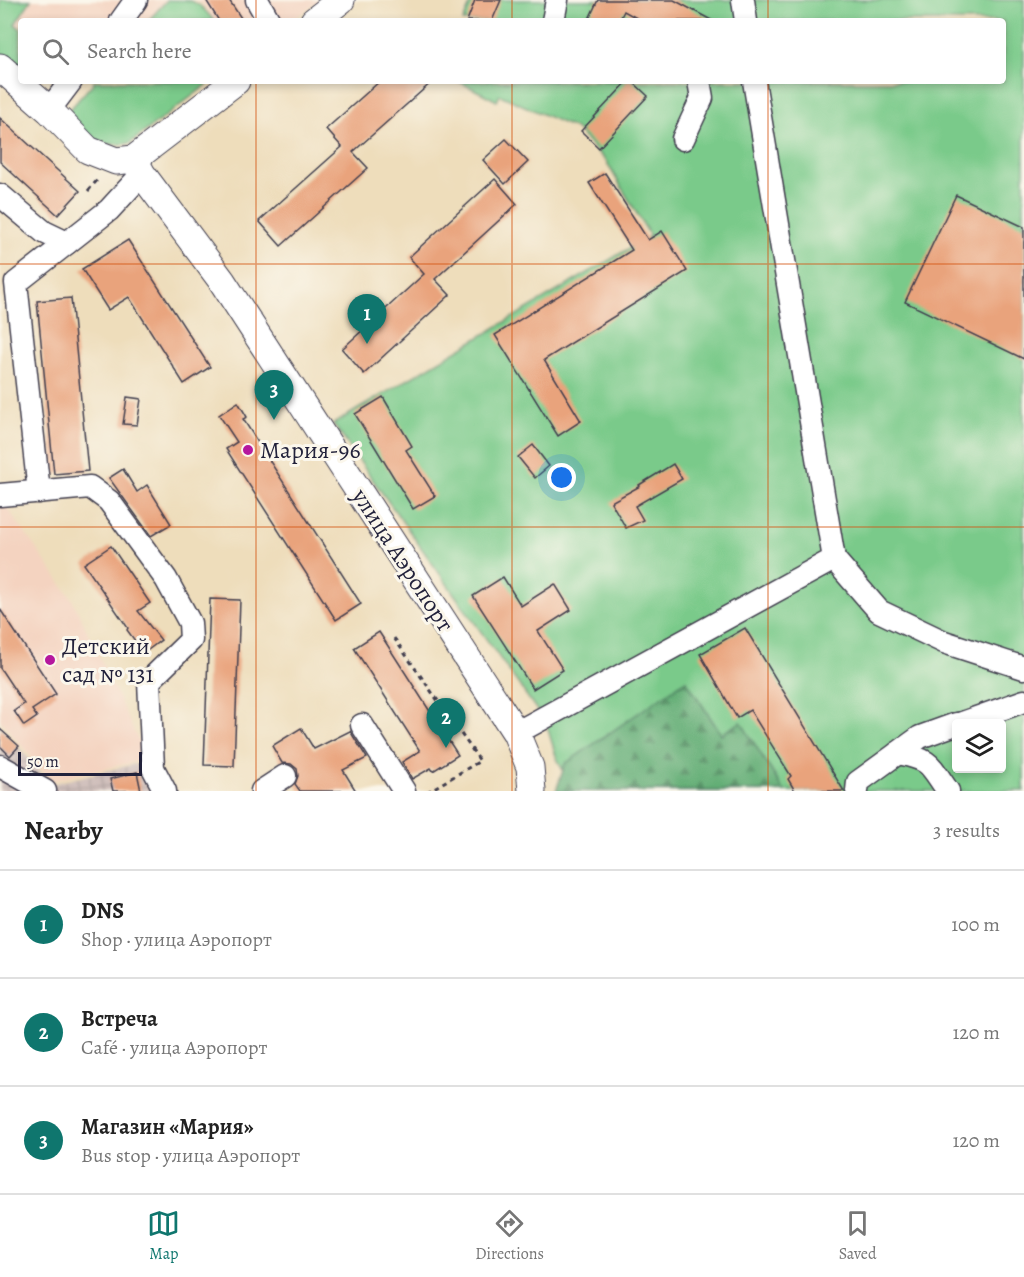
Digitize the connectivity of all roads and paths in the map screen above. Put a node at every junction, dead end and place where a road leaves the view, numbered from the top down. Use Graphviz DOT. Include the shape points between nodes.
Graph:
graph roads {
  1 [pos="257,0"];
  2 [pos="341,0"];
  3 [pos="557,0"];
  4 [pos="267,18"];
  5 [pos="318,18"];
  6 [pos="554,18"];
  7 [pos="0,67"];
  8 [pos="18,83"];
  9 [pos="19,84"];
  10 [pos="69,84"];
  11 [pos="233,84"];
  12 [pos="700,84"];
  13 [pos="755,84"];
  14 [pos="49,110"];
  15 [pos="683,139"];
  16 [pos="138,166"];
  17 [pos="99,178"];
  18 [pos="88,191"];
  19 [pos="0,195"];
  20 [pos="67,243"];
  21 [pos="39,492"];
  22 [pos="0,495"];
  23 [pos="834,559"];
  24 [pos="394,638"];
  25 [pos="1024,668"];
  26 [pos="1024,700"];
  27 [pos="972,719"];
  28 [pos="362,725"];
  29 [pos="952,726"];
  30 [pos="516,733"];
  31 [pos="932,733"];
  32 [pos="898,753"];
  33 [pos="928,762"];
  34 [pos="0,766"];
  35 [pos="285,776"];
  36 [pos="45,791"];
  37 [pos="165,791"];
  38 [pos="262,791"];
  39 [pos="404,791"];
  40 [pos="429,791"];
  41 [pos="532,791"];
  42 [pos="857,791"];
  43 [pos="948,791"];
  1 -- 4 [label="lane"];
  2 -- 5 [label="main road"];
  3 -- 6 [label="lane"];
  7 -- 8 [label="main road"];
  9 -- 14 [label="main road"];
  10 -- 14 [label="lane"];
  11 -- 16 [label="main road"];
  12 -- 15 [label="lane" via="702,98"];
  13 -- 23 [label="lane"];
  14 -- 16 [label="main road" via="88,150"];
  16 -- 20 [label="lane" via="109,210"];
  16 -- 30 [label="main road, улица Аэропорт" via="222,281"];
  17 -- 18 [label="path"];
  19 -- 20 [label="lane" via="44,232"];
  20 -- 21 [label="lane" via="16,283"];
  21 -- 22 [label="lane"];
  21 -- 37 [label="lane" via="90,487 109,501 166,579 190,623 190,640 149,681 153,768"];
  23 -- 25 [label="lane" via="879,611 944,642"];
  23 -- 30 [label="lane"];
  24 -- 40 [label="path" via="480,761"];
  26 -- 27 [label="lane"];
  28 -- 39 [label="lane"];
  29 -- 31 [label="lane"];
  30 -- 41 [label="main road, улица Аэропорт" via="530,767"];
  31 -- 32 [label="lane"];
  31 -- 33 [label="lane" via="927,747"];
  32 -- 33 [label="lane"];
  32 -- 42 [label="lane" via="858,782"];
  33 -- 43 [label="lane"];
  34 -- 36 [label="lane"];
  35 -- 38 [label="lane"];
}
